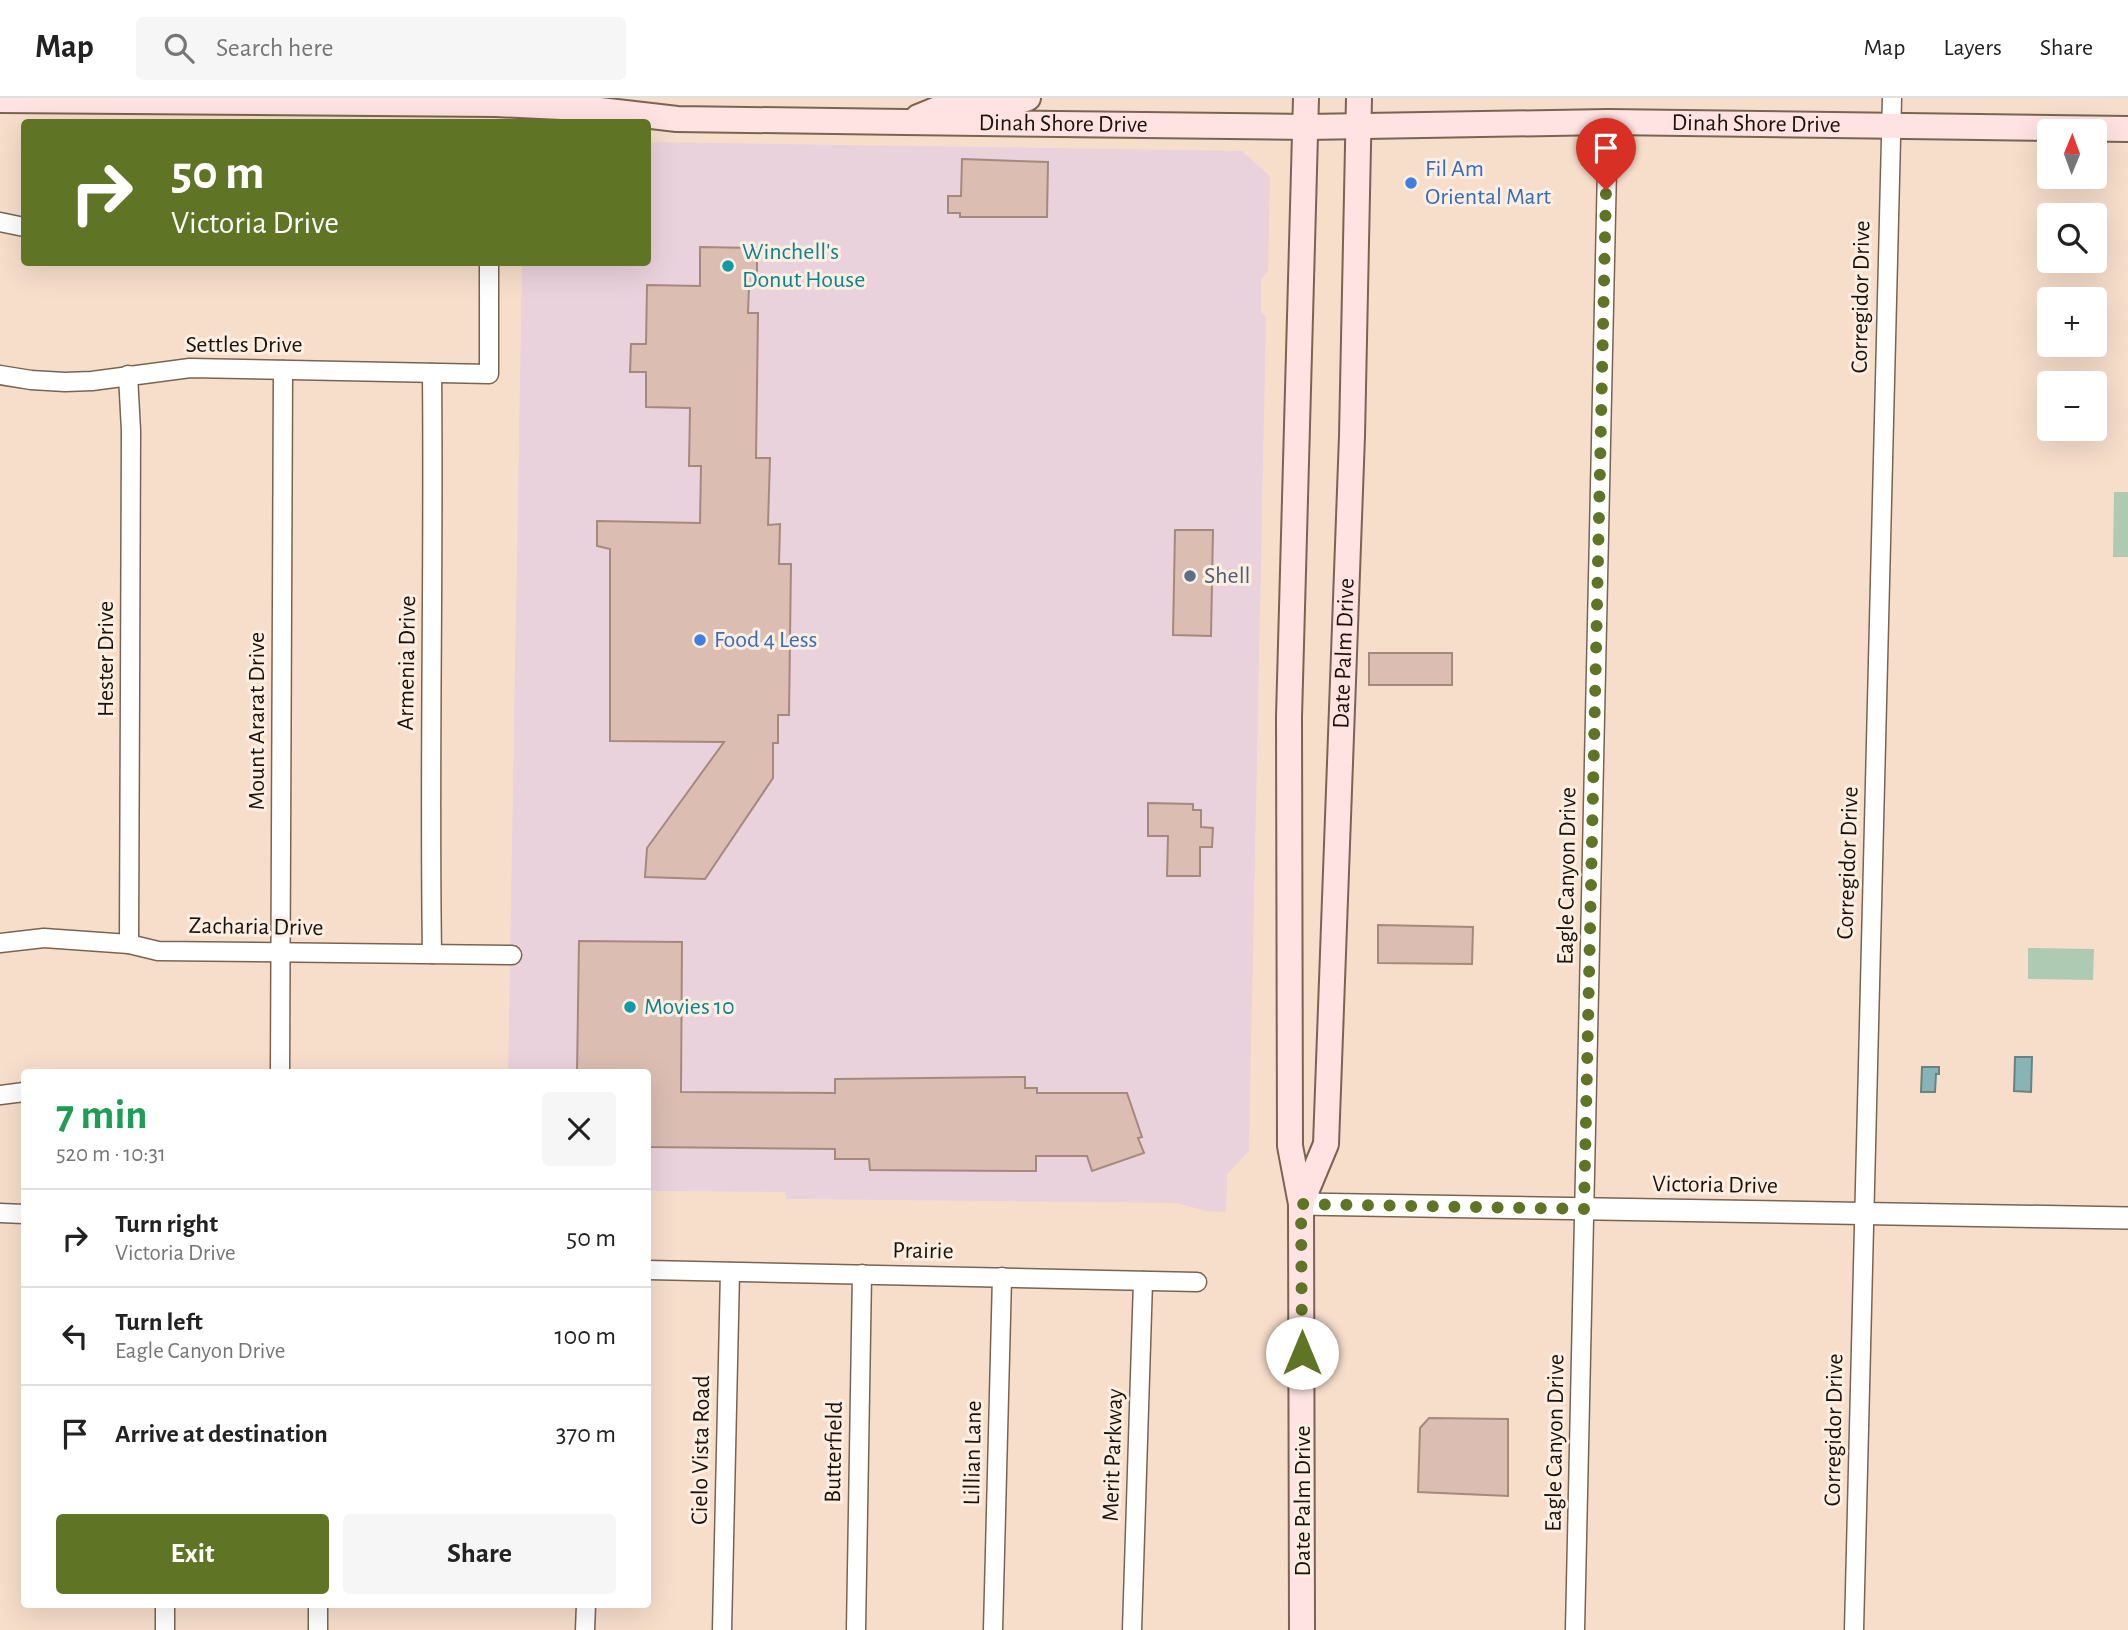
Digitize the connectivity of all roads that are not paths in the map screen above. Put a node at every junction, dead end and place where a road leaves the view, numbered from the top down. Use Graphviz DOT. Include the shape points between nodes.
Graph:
graph roads {
  1 [pos="1028,98"];
  2 [pos="1306,98"];
  3 [pos="1359,98"];
  4 [pos="1892,98"];
  5 [pos="0,100"];
  6 [pos="497,106"];
  7 [pos="774,109"];
  8 [pos="905,122"];
  9 [pos="1608,122"];
  10 [pos="1890,125"];
  11 [pos="1307,127"];
  12 [pos="1359,127"];
  13 [pos="2128,129"];
  14 [pos="0,222"];
  15 [pos="21,226"];
  16 [pos="489,266"];
  17 [pos="283,370"];
  18 [pos="432,373"];
  19 [pos="0,375"];
  20 [pos="128,375"];
  21 [pos="0,943"];
  22 [pos="129,944"];
  23 [pos="280,952"];
  24 [pos="432,954"];
  25 [pos="512,955"];
  26 [pos="279,1069"];
  27 [pos="21,1092"];
  28 [pos="0,1095"];
  29 [pos="1301,1204"];
  30 [pos="1584,1209"];
  31 [pos="0,1213"];
  32 [pos="21,1213"];
  33 [pos="1864,1214"];
  34 [pos="2128,1218"];
  35 [pos="651,1270"];
  36 [pos="730,1272"];
  37 [pos="862,1274"];
  38 [pos="1002,1277"];
  39 [pos="1143,1281"];
  40 [pos="1198,1282"];
  41 [pos="165,1608"];
  42 [pos="318,1608"];
  43 [pos="586,1608"];
  44 [pos="165,1630"];
  45 [pos="318,1630"];
  46 [pos="585,1630"];
  47 [pos="722,1630"];
  48 [pos="856,1630"];
  49 [pos="993,1630"];
  50 [pos="1132,1630"];
  51 [pos="1303,1630"];
  52 [pos="1575,1630"];
  53 [pos="1854,1630"];
  1 -- 8 [label="main road" via="946,106"];
  2 -- 11 [label="main road, Date Palm Drive"];
  3 -- 12 [label="main road, Date Palm Drive"];
  4 -- 10 [label="street, Corregidor Drive"];
  5 -- 6 [label="main road, Dinah Shore Drive"];
  6 -- 7 [label="main road, Dinah Shore Drive" via="583,108 677,119"];
  7 -- 8 [label="main road, Dinah Shore Drive"];
  8 -- 11 [label="main road, Dinah Shore Drive"];
  9 -- 10 [label="main road, Dinah Shore Drive"];
  9 -- 12 [label="main road, Dinah Shore Drive"];
  9 -- 30 [label="street, Eagle Canyon Drive"];
  10 -- 13 [label="main road, Dinah Shore Drive"];
  10 -- 33 [label="street, Corregidor Drive"];
  11 -- 12 [label="main road, Dinah Shore Drive"];
  11 -- 29 [label="main road, Date Palm Drive" via="1289,717 1290,1146"];
  12 -- 29 [label="main road, Date Palm Drive" via="1326,1144"];
  14 -- 15 [label="street"];
  16 -- 18 [label="street, Settles Drive" via="489,374"];
  17 -- 18 [label="street, Settles Drive"];
  17 -- 20 [label="street, Settles Drive" via="190,368"];
  17 -- 23 [label="street, Mount Ararat Drive"];
  18 -- 24 [label="street, Armenia Drive"];
  19 -- 20 [label="street, Settles Drive" via="65,382"];
  20 -- 22 [label="street, Hester Drive"];
  21 -- 22 [label="street, Zacharia Drive" via="44,937"];
  22 -- 23 [label="street, Zacharia Drive" via="158,951"];
  23 -- 24 [label="street, Zacharia Drive"];
  23 -- 26 [label="street, Mount Ararat Drive"];
  24 -- 25 [label="street, Zacharia Drive"];
  27 -- 28 [label="street"];
  29 -- 30 [label="street, Victoria Drive"];
  29 -- 51 [label="main road, Date Palm Drive"];
  30 -- 33 [label="street, Victoria Drive"];
  30 -- 52 [label="street, Eagle Canyon Drive"];
  31 -- 32 [label="street"];
  33 -- 34 [label="street, Victoria Drive"];
  33 -- 53 [label="street, Corregidor Drive"];
  35 -- 36 [label="street, Prairie"];
  36 -- 37 [label="street, Prairie"];
  36 -- 47 [label="street, Cielo Vista Road"];
  37 -- 38 [label="street, Prairie"];
  37 -- 48 [label="street, Butterfield"];
  38 -- 39 [label="street, Prairie"];
  38 -- 49 [label="street, Lillian Lane"];
  39 -- 40 [label="street, Prairie"];
  39 -- 50 [label="street, Merit Parkway"];
  41 -- 44 [label="street"];
  42 -- 45 [label="street"];
  43 -- 46 [label="street"];
}
